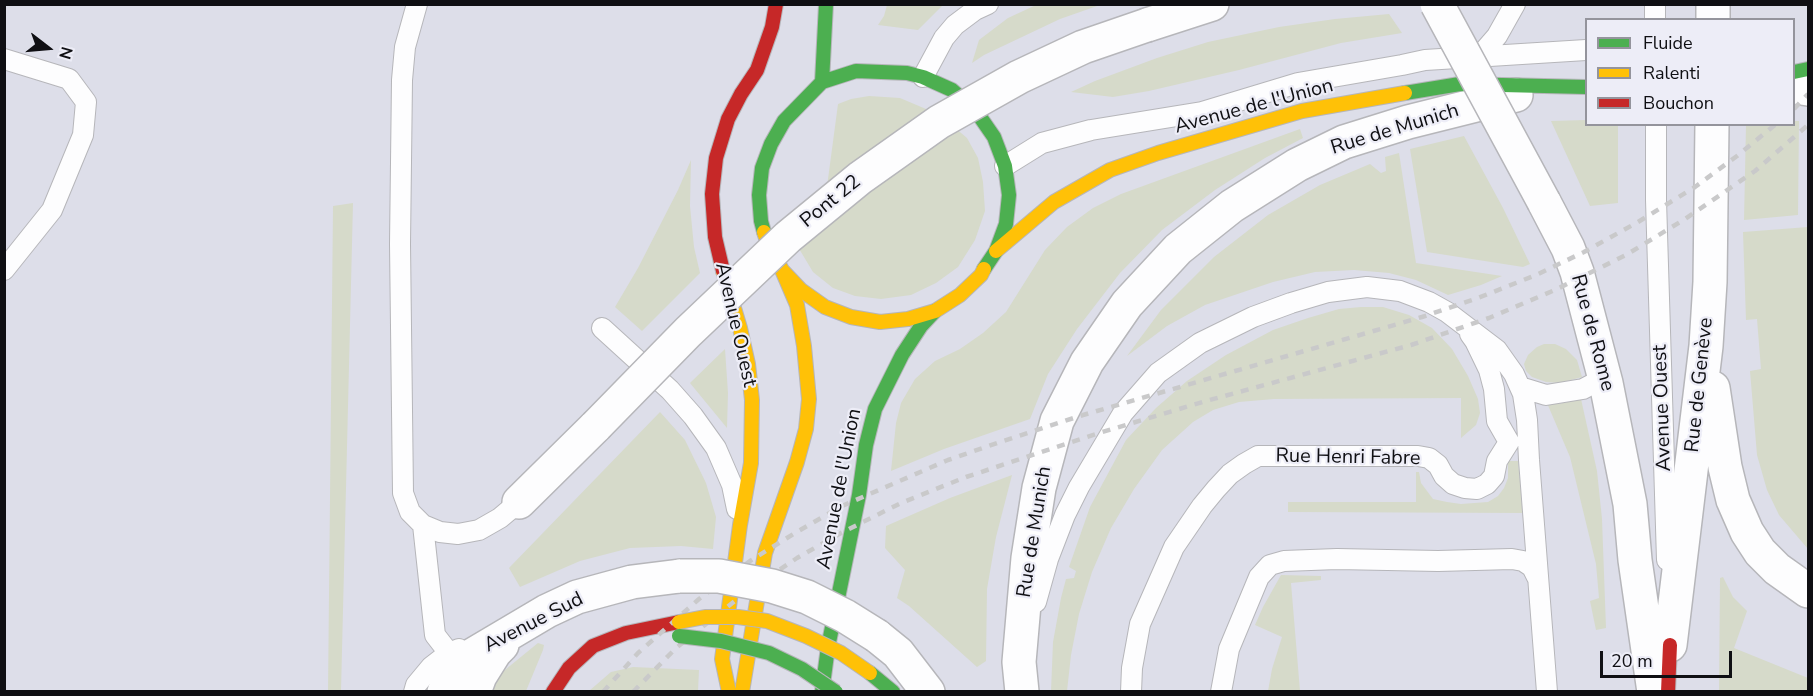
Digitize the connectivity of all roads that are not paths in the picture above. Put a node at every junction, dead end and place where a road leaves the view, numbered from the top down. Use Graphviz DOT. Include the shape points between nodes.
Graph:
graph roads {
  1 [pos="417,4"];
  2 [pos="776,4"];
  3 [pos="826,4"];
  4 [pos="988,4"];
  5 [pos="1212,4"];
  6 [pos="1437,4"];
  7 [pos="1515,4"];
  8 [pos="1585,50"];
  9 [pos="1475,57"];
  10 [pos="4,59"];
  11 [pos="923,77"];
  12 [pos="822,82"];
  13 [pos="1585,87"];
  14 [pos="1585,87"];
  15 [pos="1656,126"];
  16 [pos="1712,126"];
  17 [pos="1005,166"];
  18 [pos="996,251"];
  19 [pos="4,270"];
  20 [pos="782,270"];
  21 [pos="935,311"];
  22 [pos="1461,322"];
  23 [pos="602,328"];
  24 [pos="1706,346"];
  25 [pos="1604,378"];
  26 [pos="1520,387"];
  27 [pos="519,502"];
  28 [pos="423,525"];
  29 [pos="740,525"];
  30 [pos="1537,577"];
  31 [pos="1809,591"];
  32 [pos="1670,645"];
  33 [pos="593,646"];
  34 [pos="1021,677"];
  35 [pos="463,679"];
  36 [pos="414,692"];
  37 [pos="553,692"];
  38 [pos="729,692"];
  39 [pos="742,692"];
  40 [pos="822,692"];
  41 [pos="836,692"];
  42 [pos="893,692"];
  43 [pos="928,692"];
  44 [pos="1131,692"];
  45 [pos="1221,692"];
  46 [pos="1547,692"];
  47 [pos="1654,692"];
  48 [pos="1668,692"];
  1 -- 28 [label="lane" via="405,47 402,80 400,278 403,493 410,512"];
  2 -- 29 [label="main road, Avenue Ouest" via="757,70 728,119 716,158 712,194 715,237 740,328 752,400 751,463"];
  3 -- 12 [label="main road"];
  4 -- 11 [label="lane" via="955,25"];
  5 -- 27 [label="street, Pont 22, bridge" via="1083,47 1019,77 939,122 860,178 772,252"];
  6 -- 25 [label="street, Rue de Rome, bridge" via="1568,248"];
  7 -- 9 [label="lane" via="1497,36"];
  8 -- 9 [label="lane"];
  9 -- 17 [label="lane" via="1425,60 1298,83 1202,112 1090,130 1042,143"];
  10 -- 19 [label="lane" via="69,79 86,102 83,135 52,210"];
  11 -- 12 [label="main road" via="890,71 856,71"];
  11 -- 17 [label="main road" via="952,90 976,111 994,137"];
  12 -- 20 [label="main road" via="784,121 762,168 761,221"];
  13 -- 18 [label="main road, Avenue de l'Union" via="1460,84 1302,111 1110,170 1054,202"];
  14 -- 34 [label="street, Rue de Munich" via="1525,93 1344,142 1297,165 1232,206 1178,249 1127,304 1087,362 1057,421 1039,488 1028,558"];
  15 -- 32 [label="lane, Avenue Ouest"];
  16 -- 24 [label="street, Rue de Genève"];
  17 -- 18 [label="main road" via="1009,195 1006,224"];
  18 -- 21 [label="main road" via="981,275 960,296"];
  20 -- 21 [label="main road" via="801,291 851,318 880,322"];
  20 -- 39 [label="main road" via="797,305 809,399 797,462 765,553"];
  21 -- 40 [label="main road, Avenue de l'Union" via="902,355 875,409"];
  22 -- 26 [label="lane, Rue Henri Fabre" via="1497,350"];
  22 -- 34 [label="lane, Rue Henri Fabre" via="1429,302 1400,291 1367,287 1328,292 1252,317 1200,343 1158,373 1123,413 1065,515 1048,559"];
  22 -- 44 [label="lane, Rue Henri Fabre" via="1488,370 1497,421 1509,442 1487,484 1477,489 1453,484 1438,465 1418,456 1258,456 1244,464 1216,489 1174,547 1140,624"];
  23 -- 29 [label="lane" via="670,390 716,448 732,485"];
  24 -- 31 [label="street" via="1733,500 1760,552"];
  24 -- 32 [label="street, Rue de Genève"];
  25 -- 26 [label="lane" via="1583,389 1546,395"];
  25 -- 47 [label="street, Rue de Rome" via="1630,504"];
  26 -- 30 [label="lane, Rue Henri Fabre" via="1527,420"];
  27 -- 28 [label="lane" via="479,530 458,534"];
  28 -- 35 [label="lane" via="435,635"];
  29 -- 38 [label="main road, Avenue Ouest" via="722,659"];
  30 -- 45 [label="lane" via="1532,567 1512,559 1337,559 1270,564 1259,577 1233,639"];
  30 -- 46 [label="lane, Rue Henri Fabre"];
  32 -- 48 [label="main road, Avenue Ouest"];
  33 -- 37 [label="main road" via="569,668"];
  33 -- 41 [label="main road, bridge" via="633,636 721,641 769,653"];
  33 -- 42 [label="main road, bridge" via="626,633 705,617 738,616 767,621 841,653"];
  35 -- 36 [label="lane" via="431,667"];
  35 -- 43 [label="street, Avenue Sud, bridge" via="471,656 577,597 632,582 719,576 807,597 845,616 898,653"];
}
